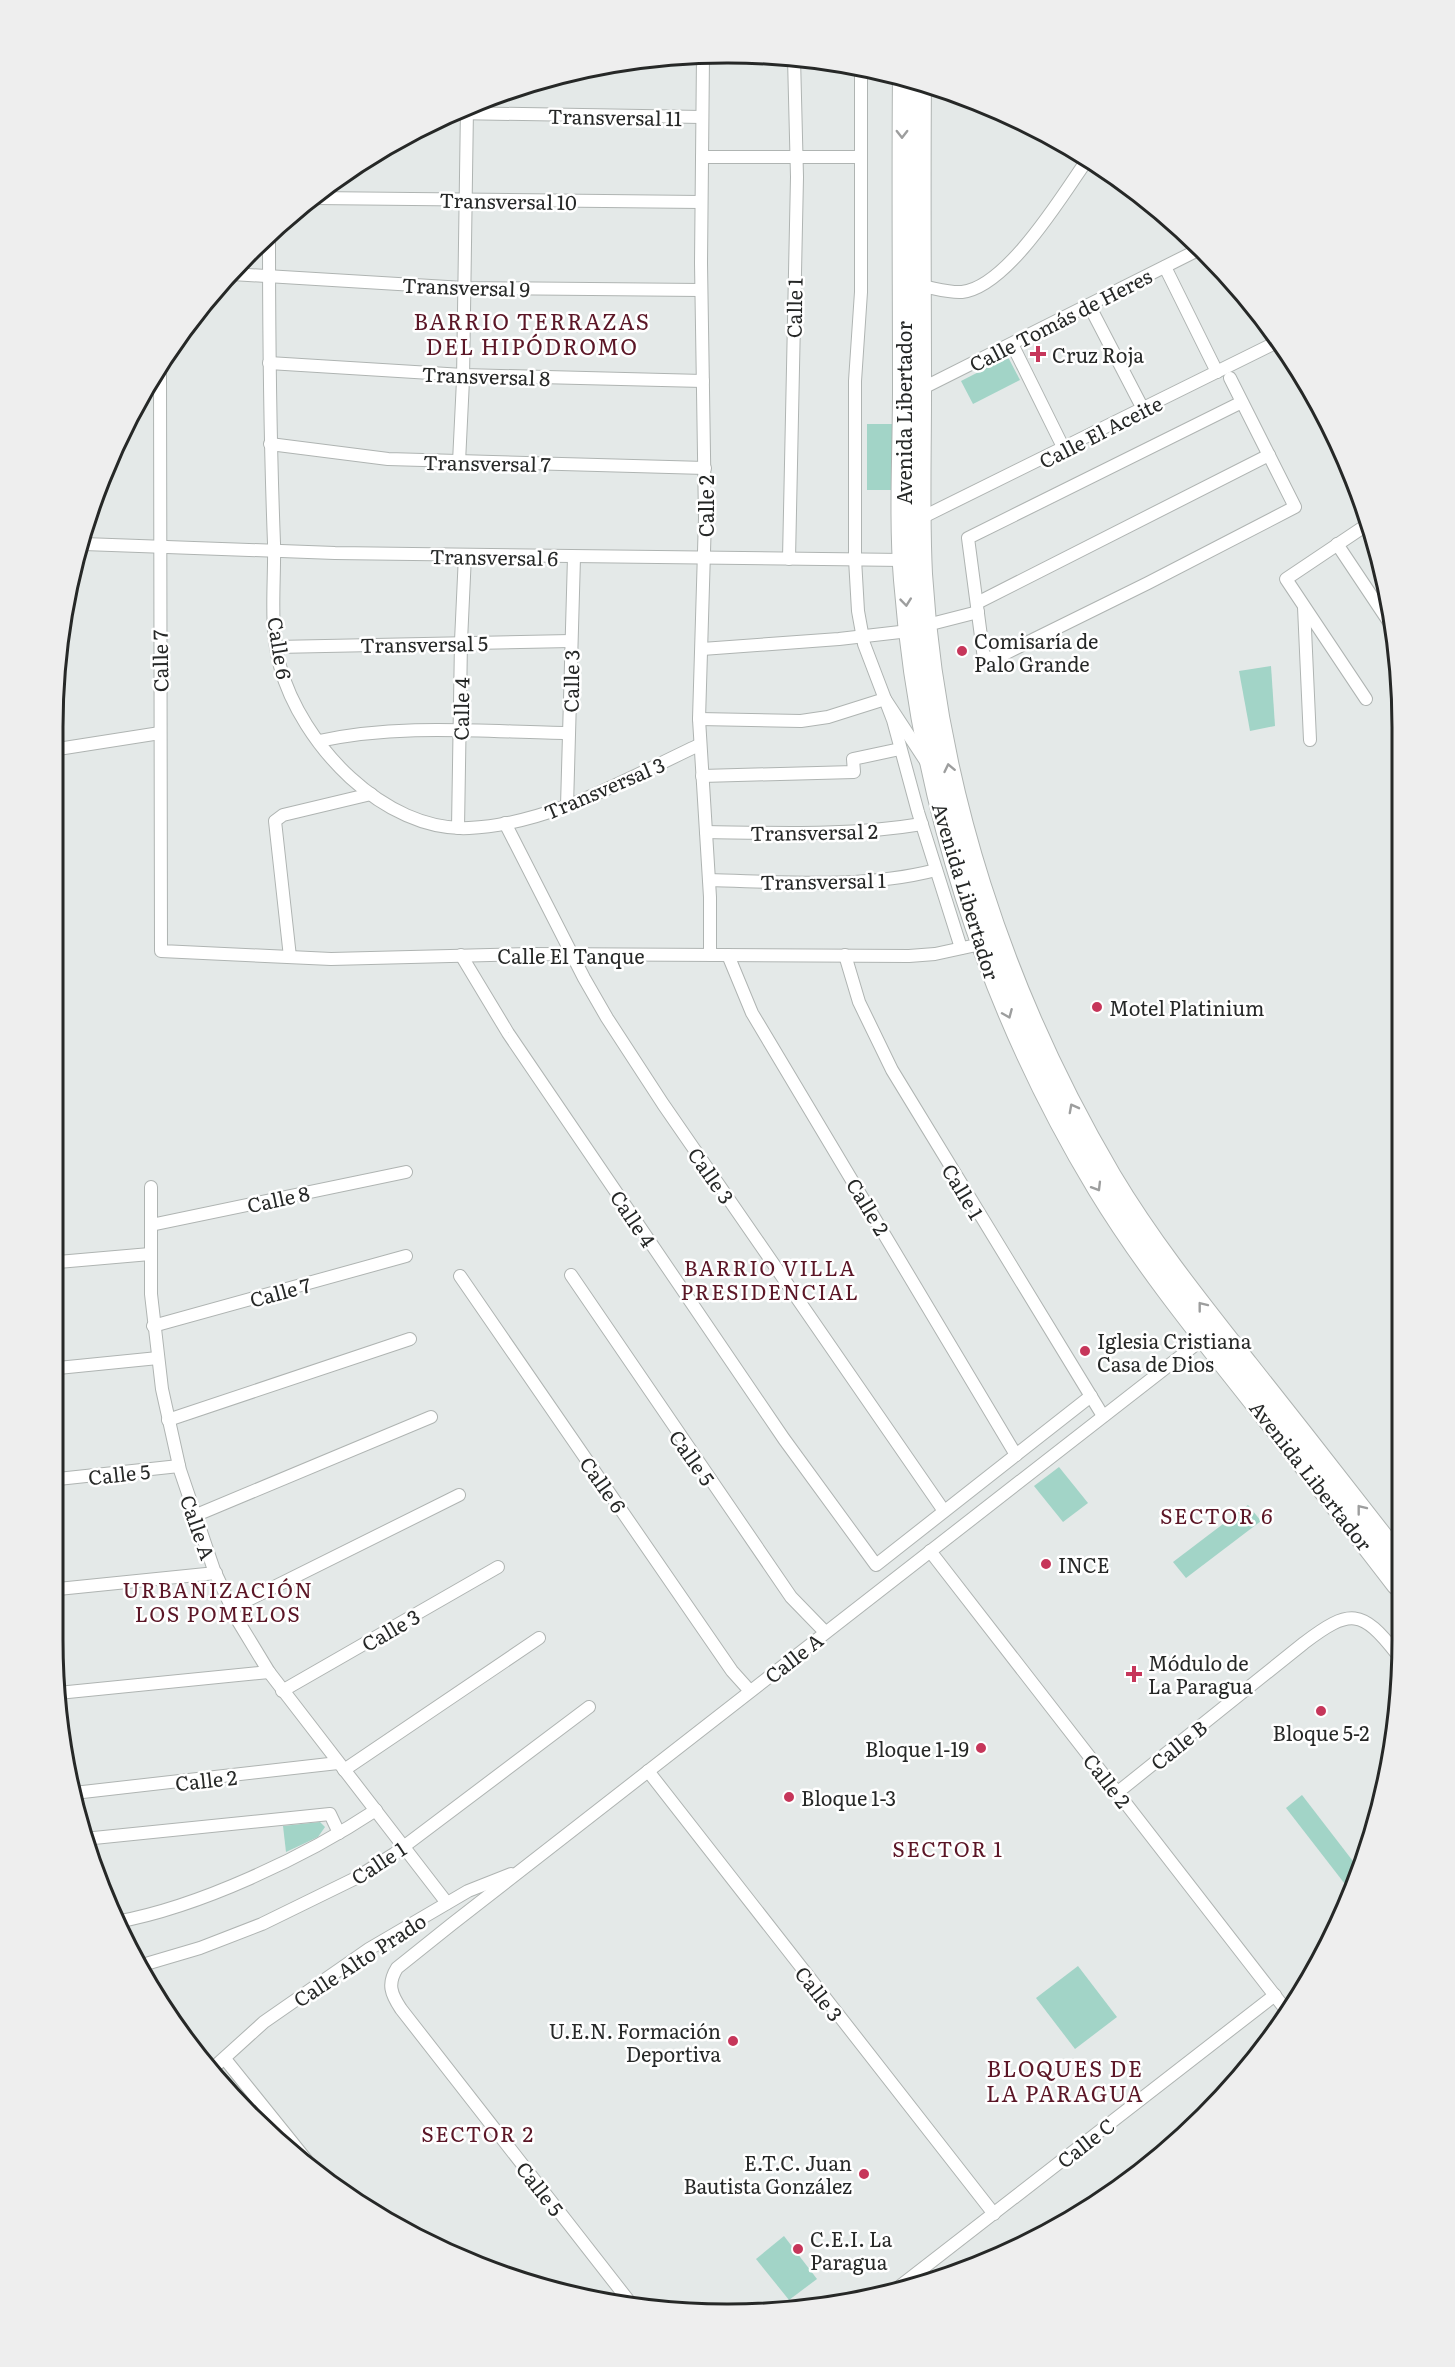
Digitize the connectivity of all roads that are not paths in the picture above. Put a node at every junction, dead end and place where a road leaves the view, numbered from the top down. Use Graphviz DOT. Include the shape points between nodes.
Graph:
graph roads {
  1 [pos="703,64"];
  2 [pos="794,67"];
  3 [pos="861,77"];
  4 [pos="903,87"];
  5 [pos="921,92"];
  6 [pos="477,112"];
  7 [pos="702,117"];
  8 [pos="463,119"];
  9 [pos="702,157"];
  10 [pos="796,157"];
  11 [pos="860,157"];
  12 [pos="1083,166"];
  13 [pos="326,198"];
  14 [pos="465,200"];
  15 [pos="701,202"];
  16 [pos="269,247"];
  17 [pos="1192,253"];
  18 [pos="1165,267"];
  19 [pos="242,275"];
  20 [pos="269,278"];
  21 [pos="921,286"];
  22 [pos="464,288"];
  23 [pos="701,290"];
  24 [pos="1089,305"];
  25 [pos="1011,344"];
  26 [pos="1271,345"];
  27 [pos="269,363"];
  28 [pos="1217,372"];
  29 [pos="463,375"];
  30 [pos="1230,378"];
  31 [pos="703,381"];
  32 [pos="160,382"];
  33 [pos="921,389"];
  34 [pos="1242,402"];
  35 [pos="1143,409"];
  36 [pos="270,444"];
  37 [pos="1064,449"];
  38 [pos="1269,455"];
  39 [pos="459,462"];
  40 [pos="705,468"];
  41 [pos="921,518"];
  42 [pos="1361,528"];
  43 [pos="89,544"];
  44 [pos="1337,544"];
  45 [pos="159,548"];
  46 [pos="274,551"];
  47 [pos="465,555"];
  48 [pos="574,557"];
  49 [pos="705,559"];
  50 [pos="789,559"];
  51 [pos="855,559"];
  52 [pos="903,560"];
  53 [pos="1304,606"];
  54 [pos="977,608"];
  55 [pos="1381,610"];
  56 [pos="918,628"];
  57 [pos="863,637"];
  58 [pos="571,640"];
  59 [pos="461,641"];
  60 [pos="276,647"];
  61 [pos="702,648"];
  62 [pos="885,699"];
  63 [pos="1366,699"];
  64 [pos="699,719"];
  65 [pos="460,732"];
  66 [pos="160,733"];
  67 [pos="569,733"];
  68 [pos="1310,740"];
  69 [pos="320,741"];
  70 [pos="699,745"];
  71 [pos="63,748"];
  72 [pos="900,749"];
  73 [pos="931,768"];
  74 [pos="702,776"];
  75 [pos="370,794"];
  76 [pos="567,806"];
  77 [pos="505,823"];
  78 [pos="922,824"];
  79 [pos="459,828"];
  80 [pos="706,832"];
  81 [pos="936,870"];
  82 [pos="709,880"];
  83 [pos="981,944"];
  84 [pos="961,948"];
  85 [pos="161,951"];
  86 [pos="572,954"];
  87 [pos="461,955"];
  88 [pos="710,955"];
  89 [pos="728,955"];
  90 [pos="845,955"];
  91 [pos="290,957"];
  92 [pos="406,1172"];
  93 [pos="151,1187"];
  94 [pos="151,1225"];
  95 [pos="150,1254"];
  96 [pos="406,1256"];
  97 [pos="63,1262"];
  98 [pos="571,1275"];
  99 [pos="459,1276"];
  100 [pos="153,1326"];
  101 [pos="1211,1333"];
  102 [pos="410,1339"];
  103 [pos="158,1358"];
  104 [pos="63,1368"];
  105 [pos="1091,1396"];
  106 [pos="1103,1416"];
  107 [pos="431,1418"];
  108 [pos="168,1420"];
  109 [pos="1016,1455"];
  110 [pos="179,1466"];
  111 [pos="63,1478"];
  112 [pos="972,1490"];
  113 [pos="459,1495"];
  114 [pos="986,1508"];
  115 [pos="944,1511"];
  116 [pos="194,1516"];
  117 [pos="907,1540"];
  118 [pos="1392,1549"];
  119 [pos="925,1555"];
  120 [pos="498,1567"];
  121 [pos="216,1573"];
  122 [pos="1392,1578"];
  123 [pos="63,1588"];
  124 [pos="232,1608"];
  125 [pos="825,1632"];
  126 [pos="539,1638"];
  127 [pos="1392,1648"];
  128 [pos="269,1672"];
  129 [pos="282,1691"];
  130 [pos="750,1691"];
  131 [pos="65,1692"];
  132 [pos="589,1707"];
  133 [pos="341,1766"];
  134 [pos="648,1771"];
  135 [pos="1118,1792"];
  136 [pos="82,1793"];
  137 [pos="376,1810"];
  138 [pos="339,1833"];
  139 [pos="94,1838"];
  140 [pos="404,1847"];
  141 [pos="520,1871"];
  142 [pos="447,1903"];
  143 [pos="126,1920"];
  144 [pos="148,1964"];
  145 [pos="390,1983"];
  146 [pos="1275,1995"];
  147 [pos="1283,2005"];
  148 [pos="225,2059"];
  149 [pos="217,2065"];
  150 [pos="290,2140"];
  151 [pos="994,2214"];
  152 [pos="913,2277"];
  153 [pos="624,2295"];
  1 -- 7 [label="street, Calle 2"];
  2 -- 10 [label="street, Calle 1"];
  3 -- 11 [label="street, Avenida Libertador"];
  4 -- 52 [label="main road, Avenida Libertador, one-way"];
  5 -- 21 [label="main road, Avenida Libertador"];
  6 -- 7 [label="street, Transversal 11"];
  7 -- 9 [label="street, Calle 2"];
  8 -- 14 [label="street"];
  9 -- 10 [label="street"];
  9 -- 15 [label="street, Calle 2"];
  10 -- 11 [label="street"];
  10 -- 50 [label="street, Calle 1"];
  11 -- 51 [label="street, Avenida Libertador"];
  12 -- 21 [label="street" via="1010,265 993,279 959,292"];
  13 -- 14 [label="street, Transversal 10"];
  14 -- 15 [label="street, Transversal 10"];
  14 -- 22 [label="street"];
  15 -- 23 [label="street, Calle 2"];
  16 -- 20 [label="street, Calle 6"];
  17 -- 18 [label="street, Calle Tomás de Heres"];
  18 -- 24 [label="street, Calle Tomás de Heres"];
  18 -- 28 [label="street"];
  19 -- 20 [label="street, Transversal 9"];
  20 -- 22 [label="street, Transversal 9"];
  20 -- 27 [label="street, Calle 6"];
  21 -- 33 [label="main road, Avenida Libertador"];
  22 -- 23 [label="street, Transversal 9"];
  22 -- 29 [label="street"];
  23 -- 31 [label="street, Calle 2"];
  24 -- 25 [label="street, Calle Tomás de Heres"];
  24 -- 35 [label="street"];
  25 -- 33 [label="street, Calle Tomás de Heres"];
  25 -- 37 [label="street"];
  26 -- 28 [label="street, Calle El Aceite"];
  27 -- 29 [label="street, Transversal 8"];
  27 -- 36 [label="street, Calle 6"];
  28 -- 35 [label="street, Calle El Aceite"];
  29 -- 31 [label="street, Transversal 8"];
  29 -- 39 [label="street"];
  30 -- 34 [label="street"];
  31 -- 40 [label="street, Calle 2"];
  32 -- 45 [label="street, Calle 7"];
  33 -- 41 [label="main road, Avenida Libertador"];
  34 -- 38 [label="street"];
  34 -- 54 [label="street" via="968,538"];
  35 -- 37 [label="street, Calle El Aceite"];
  36 -- 39 [label="street, Transversal 7" via="388,459"];
  36 -- 46 [label="street, Calle 6"];
  37 -- 41 [label="street, Calle El Aceite"];
  38 -- 54 [label="street"];
  38 -- 54 [label="street" via="1295,507 993,658 984,659"];
  39 -- 40 [label="street, Transversal 7"];
  40 -- 49 [label="street, Calle 2"];
  41 -- 56 [label="main road, Avenida Libertador"];
  42 -- 44 [label="street"];
  43 -- 45 [label="street, Transversal 6"];
  44 -- 53 [label="street" via="1286,579"];
  44 -- 55 [label="street"];
  45 -- 46 [label="street, Transversal 6"];
  45 -- 66 [label="street, Calle 7"];
  46 -- 47 [label="street, Transversal 6"];
  46 -- 60 [label="street, Calle 6"];
  47 -- 48 [label="street, Transversal 6"];
  47 -- 59 [label="street, Calle 4"];
  48 -- 49 [label="street, Transversal 6"];
  48 -- 58 [label="street, Calle 3"];
  49 -- 50 [label="street, Transversal 6"];
  49 -- 61 [label="street, Calle 2"];
  50 -- 51 [label="street, Transversal 6"];
  51 -- 52 [label="street, Transversal 6"];
  51 -- 57 [label="street, Avenida Libertador"];
  52 -- 56 [label="main road, Avenida Libertador, one-way"];
  53 -- 63 [label="street"];
  53 -- 68 [label="street"];
  54 -- 56 [label="street"];
  56 -- 57 [label="street"];
  56 -- 73 [label="main road, Avenida Libertador"];
  101 -- 56 [label="main road, Avenida Libertador, one-way" via="1113,1178 1056,1075 1017,989 977,874"];
  57 -- 61 [label="street"];
  57 -- 62 [label="street, Avenida Libertador"];
  58 -- 59 [label="street, Transversal 5"];
  58 -- 67 [label="street, Calle 3"];
  59 -- 60 [label="street, Transversal 5"];
  59 -- 65 [label="street, Calle 4"];
  60 -- 69 [label="street, Calle 6" via="285,682"];
  61 -- 64 [label="street, Calle 2"];
  62 -- 64 [label="street" via="801,722"];
  62 -- 72 [label="street, Avenida Libertador"];
  62 -- 73 [label="street"];
  64 -- 70 [label="street, Calle 2"];
  65 -- 67 [label="street"];
  65 -- 69 [label="street" via="371,731"];
  65 -- 79 [label="street, Calle 4"];
  66 -- 71 [label="street"];
  66 -- 85 [label="street, Calle 7"];
  67 -- 76 [label="street, Calle 3"];
  69 -- 75 [label="street, Calle 6"];
  70 -- 74 [label="street, Calle 2"];
  70 -- 76 [label="street, Transversal 3"];
  72 -- 74 [label="street" via="852,759 854,772"];
  72 -- 78 [label="street, Avenida Libertador"];
  73 -- 83 [label="main road, Avenida Libertador" via="952,854"];
  74 -- 80 [label="street, Calle 2"];
  75 -- 79 [label="street, Transversal 3" via="412,820"];
  75 -- 91 [label="street" via="275,821"];
  76 -- 77 [label="street, Transversal 3"];
  77 -- 79 [label="street, Transversal 3"];
  77 -- 86 [label="street, Calle 3"];
  78 -- 80 [label="street, Transversal 2" via="806,833"];
  78 -- 81 [label="street, Avenida Libertador"];
  80 -- 82 [label="street, Calle 2"];
  81 -- 82 [label="street, Transversal 1" via="894,880 838,884"];
  81 -- 84 [label="street, Avenida Libertador"];
  82 -- 88 [label="street, Calle 2"];
  83 -- 84 [label="street, Calle El Tanque"];
  83 -- 101 [label="main road, Avenida Libertador, one-way" via="1019,1039 1080,1158 1140,1253"];
  84 -- 90 [label="street, Calle El Tanque" via="909,956"];
  85 -- 91 [label="street, Calle El Tanque"];
  86 -- 87 [label="street, Calle El Tanque"];
  86 -- 88 [label="street, Calle El Tanque"];
  86 -- 115 [label="street, Calle 3" via="663,1104"];
  87 -- 91 [label="street, Calle El Tanque"];
  87 -- 117 [label="street, Calle 4" via="514,1042 784,1439 876,1565"];
  88 -- 89 [label="street, Calle El Tanque"];
  89 -- 90 [label="street, Calle El Tanque"];
  89 -- 109 [label="street, Calle 2" via="752,1013"];
  90 -- 105 [label="street, Calle 1" via="859,1002 892,1070"];
  92 -- 94 [label="street, Calle 8"];
  93 -- 94 [label="street, Calle A"];
  94 -- 95 [label="street, Calle A"];
  95 -- 97 [label="street"];
  95 -- 100 [label="street, Calle A"];
  96 -- 100 [label="street, Calle 7"];
  98 -- 125 [label="street, Calle 5" via="791,1597"];
  99 -- 130 [label="street, Calle 6" via="732,1671"];
  100 -- 103 [label="street, Calle A"];
  101 -- 106 [label="street, Calle A"];
  118 -- 101 [label="main road, Avenida Libertador, one-way"];
  101 -- 122 [label="main road, Avenida Libertador"];
  102 -- 108 [label="street"];
  103 -- 104 [label="street"];
  103 -- 108 [label="street, Calle A"];
  105 -- 106 [label="street, Calle 1"];
  105 -- 109 [label="street"];
  106 -- 114 [label="street, Calle A"];
  107 -- 116 [label="street"];
  108 -- 110 [label="street, Calle A"];
  109 -- 112 [label="street"];
  110 -- 111 [label="street, Calle 5"];
  110 -- 116 [label="street, Calle A"];
  112 -- 114 [label="street"];
  112 -- 115 [label="street"];
  113 -- 124 [label="street"];
  114 -- 119 [label="street, Calle A"];
  115 -- 117 [label="street"];
  116 -- 121 [label="street, Calle A"];
  117 -- 119 [label="street, Calle 2"];
  119 -- 125 [label="street, Calle A"];
  119 -- 135 [label="street, Calle 2"];
  120 -- 129 [label="street, Calle 3"];
  121 -- 123 [label="street"];
  121 -- 124 [label="street, Calle A"];
  124 -- 128 [label="street, Calle A"];
  125 -- 130 [label="street, Calle A"];
  126 -- 133 [label="street, Calle 2"];
  127 -- 135 [label="street, Calle B" via="1374,1627 1357,1618 1324,1628"];
  128 -- 129 [label="street, Calle A"];
  128 -- 131 [label="street"];
  129 -- 133 [label="street, Calle A"];
  130 -- 134 [label="street, Calle A"];
  132 -- 140 [label="street, Calle 1"];
  133 -- 136 [label="street, Calle 2"];
  133 -- 137 [label="street, Calle A"];
  134 -- 141 [label="street, Calle A"];
  134 -- 151 [label="street, Calle 3"];
  135 -- 146 [label="street, Calle 2"];
  137 -- 138 [label="street"];
  137 -- 140 [label="street, Calle A"];
  138 -- 139 [label="street" via="330,1814"];
  138 -- 143 [label="street" via="195,1899"];
  140 -- 142 [label="street, Calle A"];
  140 -- 144 [label="street, Calle 1" via="356,1878 293,1910 200,1948"];
  141 -- 142 [label="street, Calle Alto Prado"];
  141 -- 145 [label="street, Calle A" via="398,1968"];
  142 -- 148 [label="street, Calle Alto Prado" via="325,1978 264,2022"];
  145 -- 153 [label="street, Calle 5" via="401,2009"];
  146 -- 147 [label="street, Calle 2"];
  146 -- 151 [label="street, Calle C"];
  148 -- 149 [label="street, Calle Alto Prado"];
  148 -- 150 [label="street"];
  151 -- 152 [label="street, Calle C"];
}
